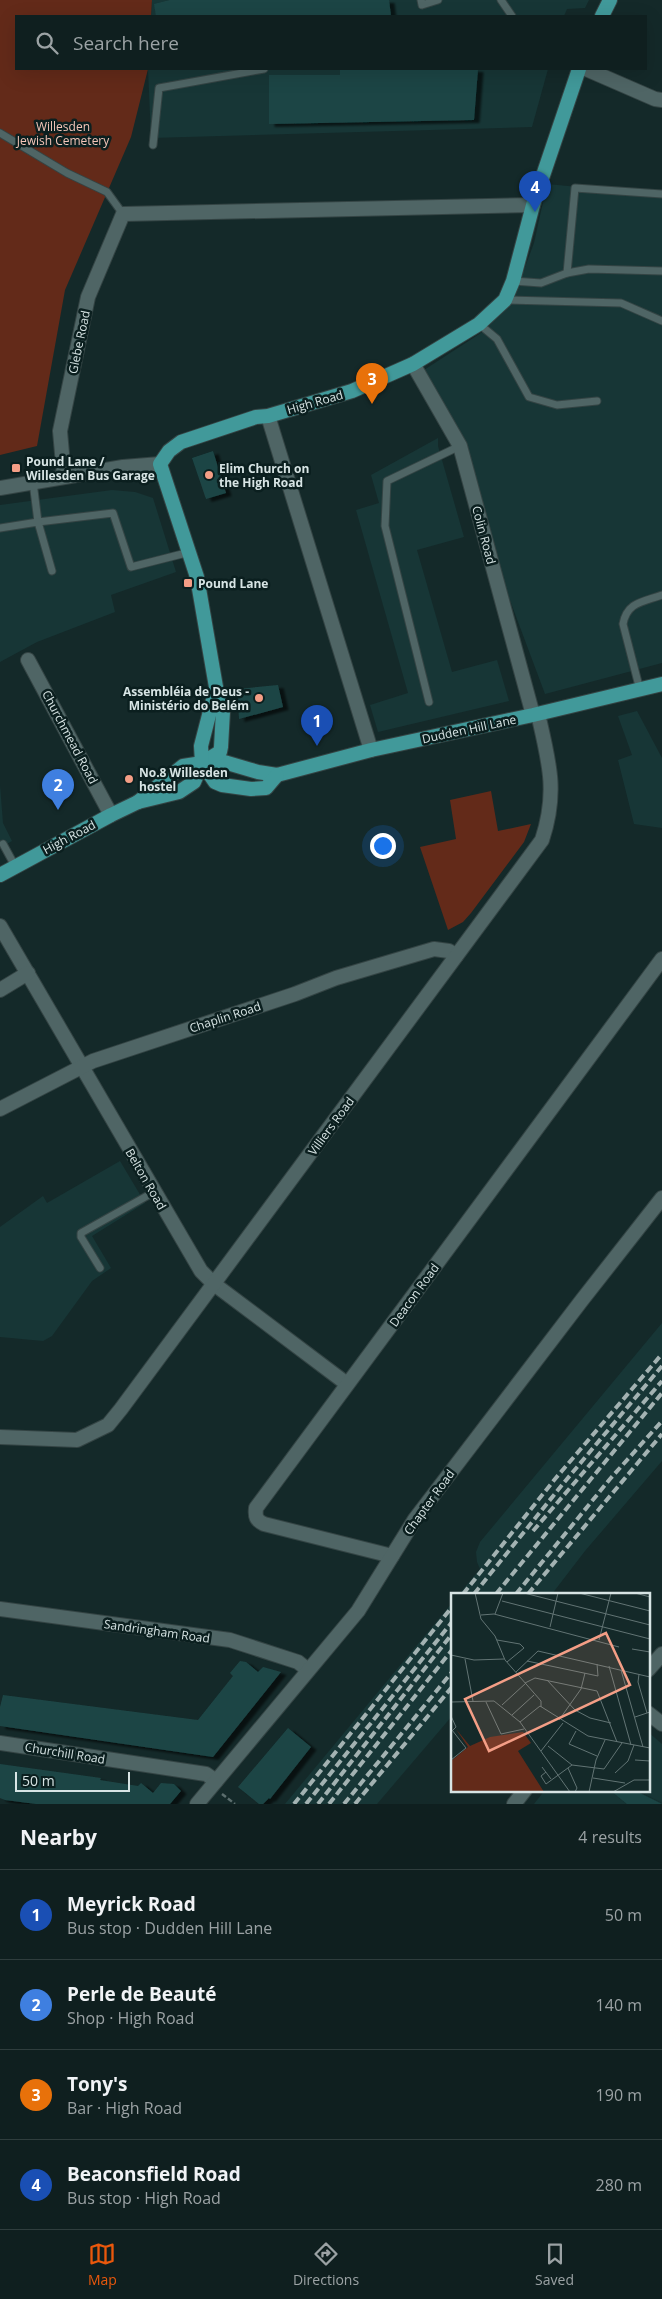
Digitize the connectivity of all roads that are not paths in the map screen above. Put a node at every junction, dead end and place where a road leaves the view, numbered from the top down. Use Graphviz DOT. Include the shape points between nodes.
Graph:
graph roads {
  1 [pos="421,0"];
  2 [pos="438,0"];
  3 [pos="501,0"];
  4 [pos="610,0"];
  5 [pos="511,15"];
  6 [pos="602,15"];
  7 [pos="258,70"];
  8 [pos="580,70"];
  9 [pos="588,70"];
  10 [pos="662,100"];
  11 [pos="0,133"];
  12 [pos="153,145"];
  13 [pos="662,194"];
  14 [pos="533,205"];
  15 [pos="122,214"];
  16 [pos="662,271"];
  17 [pos="567,273"];
  18 [pos="513,281"];
  19 [pos="505,300"];
  20 [pos="662,321"];
  21 [pos="479,324"];
  22 [pos="413,364"];
  23 [pos="597,401"];
  24 [pos="268,416"];
  25 [pos="460,446"];
  26 [pos="160,464"];
  27 [pos="64,476"];
  28 [pos="33,482"];
  29 [pos="0,488"];
  30 [pos="38,522"];
  31 [pos="0,528"];
  32 [pos="190,552"];
  33 [pos="52,571"];
  34 [pos="662,595"];
  35 [pos="28,660"];
  36 [pos="662,684"];
  37 [pos="640,690"];
  38 [pos="429,702"];
  39 [pos="535,715"];
  40 [pos="371,750"];
  41 [pos="202,763"];
  42 [pos="277,775"];
  43 [pos="111,815"];
  44 [pos="3,844"];
  45 [pos="15,866"];
  46 [pos="0,875"];
  47 [pos="0,926"];
  48 [pos="456,956"];
  49 [pos="662,959"];
  50 [pos="28,973"];
  51 [pos="0,990"];
  52 [pos="82,1066"];
  53 [pos="0,1109"];
  54 [pos="154,1192"];
  55 [pos="662,1198"];
  56 [pos="100,1268"];
  57 [pos="214,1284"];
  58 [pos="347,1384"];
  59 [pos="0,1437"];
  60 [pos="392,1556"];
  61 [pos="0,1609"];
  62 [pos="662,1654"];
  63 [pos="650,1668"];
  64 [pos="308,1670"];
  65 [pos="650,1715"];
  66 [pos="662,1724"];
  67 [pos="0,1743"];
  68 [pos="218,1787"];
  69 [pos="523,1792"];
  70 [pos="196,1804"];
  71 [pos="514,1804"];
  1 -- 2 [label="lane" via="422,5"];
  3 -- 5 [label="lane"];
  4 -- 6 [label="main road"];
  7 -- 12 [label="lane" via="159,88"];
  8 -- 14 [label="main road, High Road"];
  9 -- 10 [label="street"];
  11 -- 15 [label="lane" via="67,173 107,192"];
  13 -- 17 [label="lane" via="575,188"];
  14 -- 15 [label="street"];
  14 -- 18 [label="main road, High Road"];
  15 -- 27 [label="street, Glebe Road" via="88,297 60,431"];
  16 -- 17 [label="lane" via="589,269"];
  17 -- 18 [label="lane" via="541,283"];
  18 -- 19 [label="main road, High Road"];
  19 -- 20 [label="lane" via="621,303"];
  19 -- 21 [label="main road, High Road"];
  21 -- 22 [label="main road, High Road"];
  21 -- 23 [label="lane" via="497,339 529,397 557,405"];
  22 -- 24 [label="main road, High Road" via="352,391"];
  22 -- 25 [label="street, Colin Road"];
  24 -- 26 [label="main road, High Road" via="181,442"];
  24 -- 40 [label="street"];
  25 -- 38 [label="lane" via="387,481 385,526"];
  25 -- 39 [label="street, Colin Road"];
  26 -- 27 [label="street"];
  26 -- 32 [label="main road, High Road"];
  27 -- 28 [label="street"];
  28 -- 29 [label="street"];
  28 -- 30 [label="lane"];
  30 -- 31 [label="lane"];
  30 -- 32 [label="lane" via="113,512 131,567"];
  30 -- 33 [label="lane"];
  32 -- 41 [label="main road, High Road" via="216,687 201,746"];
  34 -- 37 [label="lane" via="632,606 625,613 623,624"];
  35 -- 43 [label="street, Churchmead Road"];
  36 -- 37 [label="main road, Dudden Hill Lane"];
  37 -- 39 [label="main road, Dudden Hill Lane"];
  39 -- 40 [label="main road, Dudden Hill Lane"];
  39 -- 48 [label="street, Villiers Road" via="550,771 550,817 542,840"];
  40 -- 42 [label="main road, Dudden Hill Lane"];
  41 -- 42 [label="main road, Dudden Hill Lane" via="224,762"];
  41 -- 42 [label="main road, Dudden Hill Lane" via="215,782 232,787 266,788"];
  41 -- 43 [label="main road, High Road" via="194,782 179,792 138,802"];
  43 -- 45 [label="main road, High Road"];
  44 -- 45 [label="lane"];
  45 -- 46 [label="main road, High Road"];
  47 -- 50 [label="street, Belton Road"];
  48 -- 52 [label="street, Chaplin Road" via="449,951 434,949 336,978"];
  48 -- 57 [label="street, Villiers Road"];
  49 -- 58 [label="street, Deacon Road"];
  50 -- 51 [label="street"];
  50 -- 52 [label="street, Belton Road"];
  52 -- 53 [label="street, Chaplin Road"];
  52 -- 54 [label="street, Belton Road"];
  54 -- 56 [label="lane" via="81,1233"];
  54 -- 57 [label="street, Belton Road" via="201,1270"];
  55 -- 60 [label="street, Chapter Road" via="432,1497"];
  57 -- 58 [label="street, Belton Road"];
  57 -- 59 [label="street, Villiers Road" via="108,1425 77,1440"];
  58 -- 60 [label="street, Deacon Road" via="259,1502 255,1516 264,1524"];
  60 -- 64 [label="street, Chapter Road" via="358,1611"];
  61 -- 64 [label="street, Sandringham Road" via="230,1640 298,1662"];
  62 -- 63 [label="street"];
  64 -- 68 [label="street, Chapter Road"];
  65 -- 66 [label="street"];
  67 -- 68 [label="street, Churchill Road" via="206,1774"];
  68 -- 70 [label="street, Chapter Road"];
  69 -- 71 [label="street"];
}
